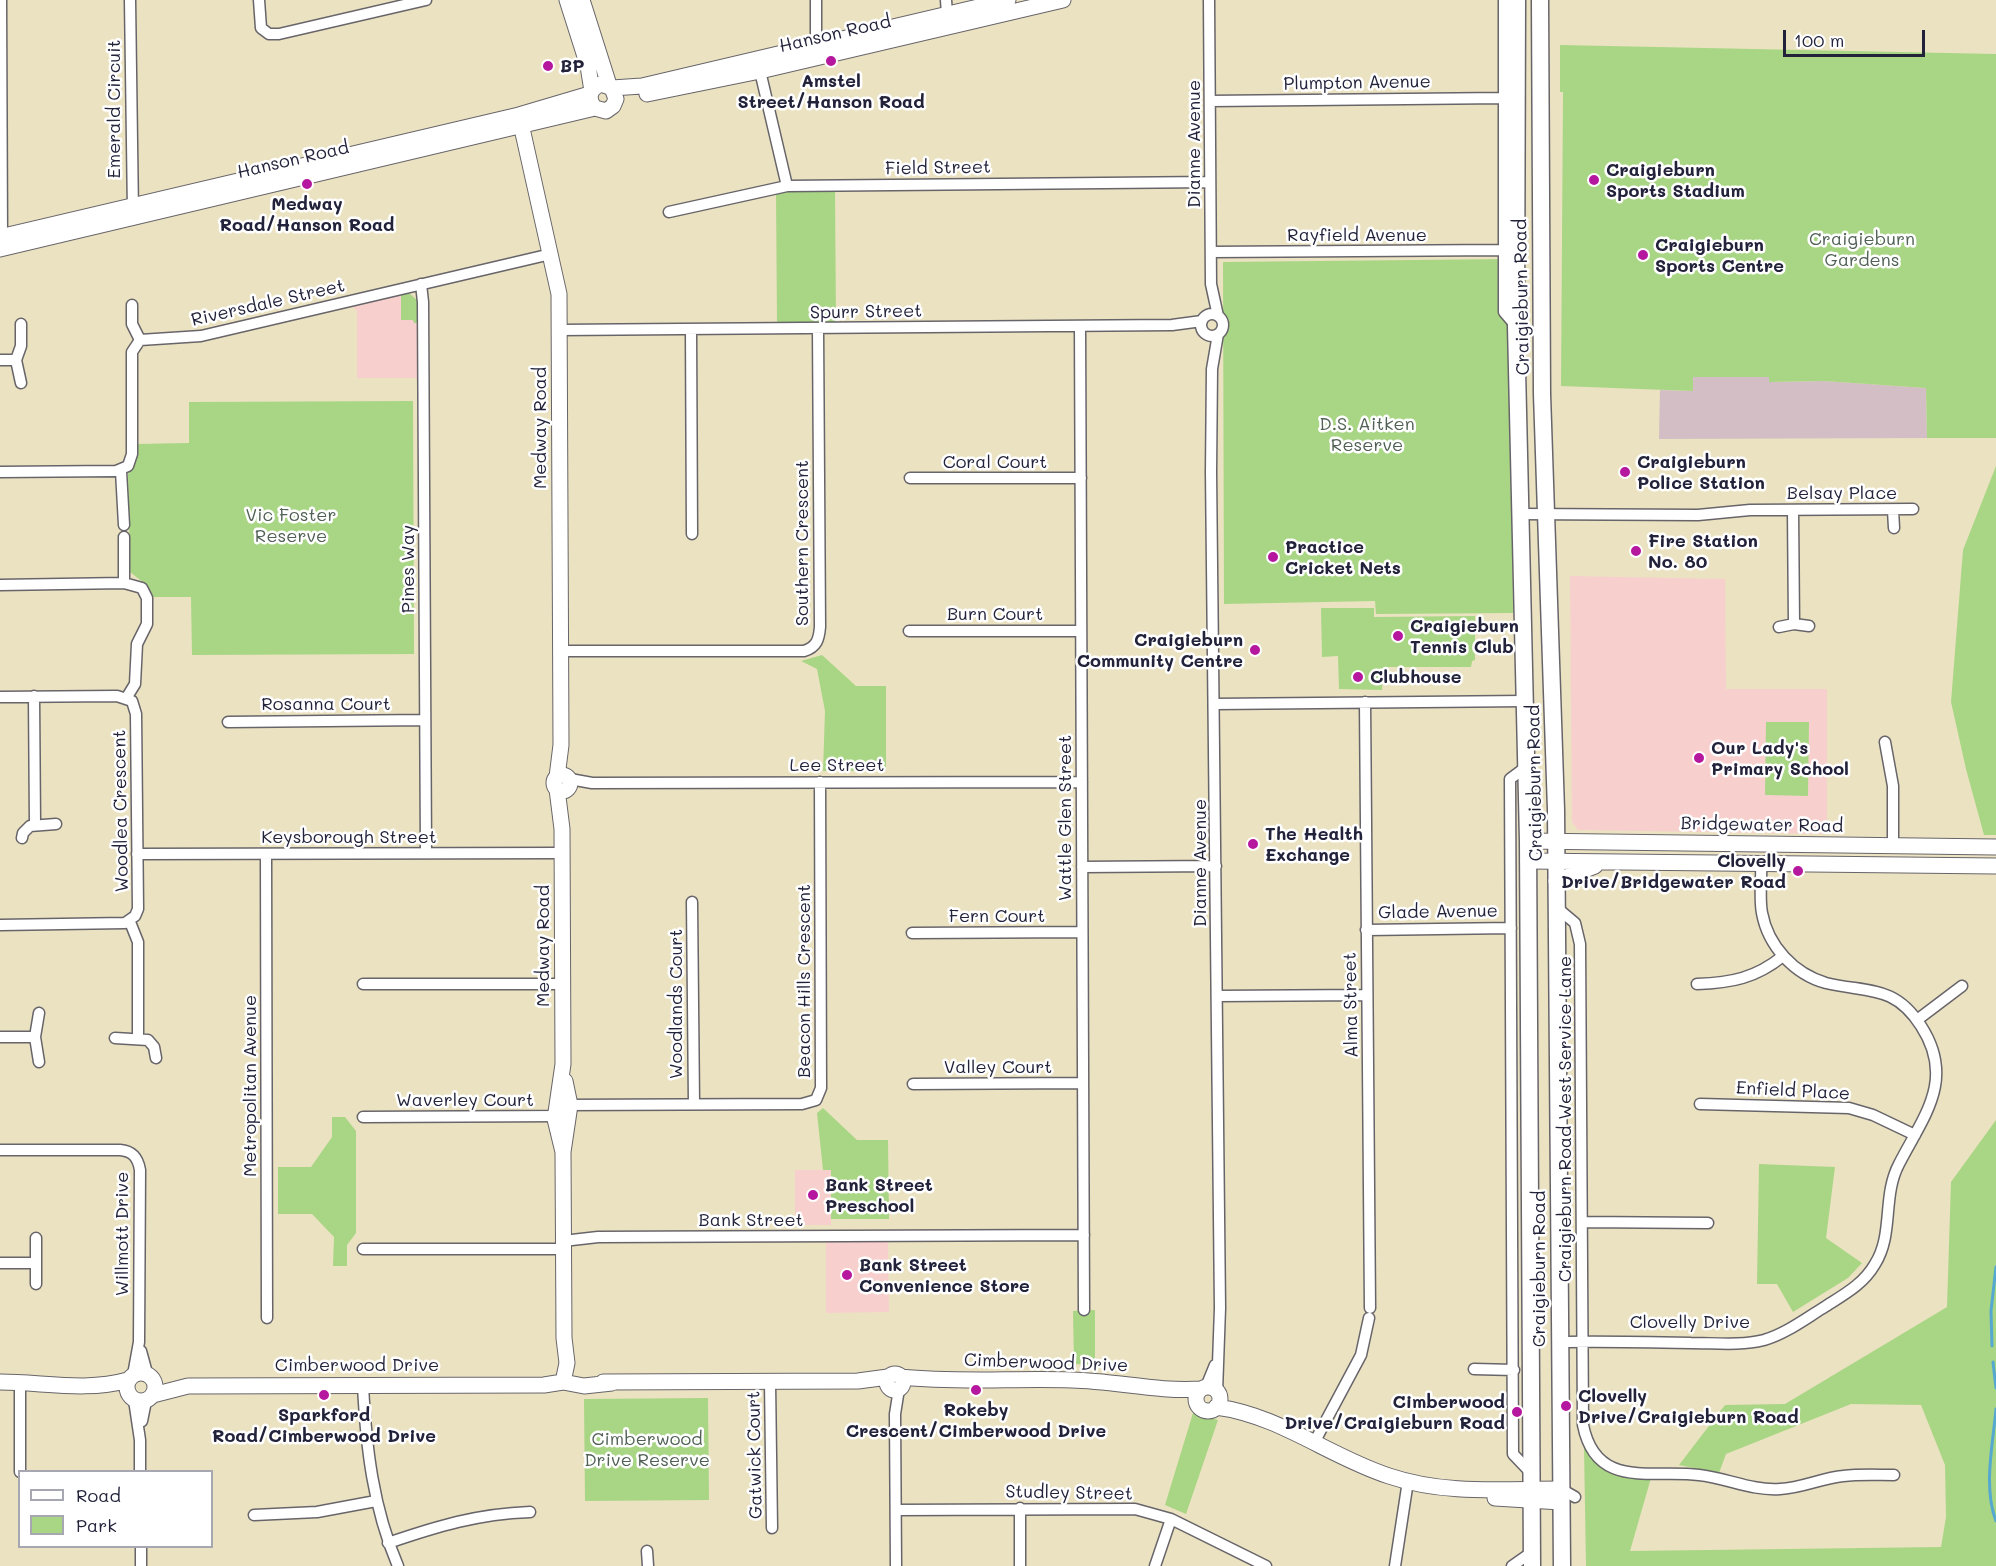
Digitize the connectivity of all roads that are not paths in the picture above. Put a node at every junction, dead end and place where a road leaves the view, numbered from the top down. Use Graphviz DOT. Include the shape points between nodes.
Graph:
graph roads {
  1 [pos="1,0"];
  2 [pos="130,0"];
  3 [pos="259,0"];
  4 [pos="426,0"];
  5 [pos="567,0"];
  6 [pos="582,0"];
  7 [pos="816,0"];
  8 [pos="1008,0"];
  9 [pos="1063,0"];
  10 [pos="1504,0"];
  11 [pos="1517,0"];
  12 [pos="1540,0"];
  13 [pos="1208,1"];
  14 [pos="947,14"];
  15 [pos="586,39"];
  16 [pos="817,51"];
  17 [pos="758,65"];
  18 [pos="610,87"];
  19 [pos="592,98"];
  20 [pos="1504,98"];
  21 [pos="1210,101"];
  22 [pos="615,103"];
  23 [pos="520,121"];
  24 [pos="1210,182"];
  25 [pos="788,186"];
  26 [pos="132,212"];
  27 [pos="669,212"];
  28 [pos="1,243"];
  29 [pos="1503,250"];
  30 [pos="1211,252"];
  31 [pos="550,254"];
  32 [pos="421,284"];
  33 [pos="1211,284"];
  34 [pos="132,305"];
  35 [pos="1218,316"];
  36 [pos="21,324"];
  37 [pos="1204,325"];
  38 [pos="1080,326"];
  39 [pos="1516,326"];
  40 [pos="690,329"];
  41 [pos="818,329"];
  42 [pos="559,330"];
  43 [pos="1218,334"];
  44 [pos="140,340"];
  45 [pos="0,360"];
  46 [pos="16,360"];
  47 [pos="1212,369"];
  48 [pos="21,383"];
  49 [pos="121,471"];
  50 [pos="0,472"];
  51 [pos="910,478"];
  52 [pos="1081,478"];
  53 [pos="1913,509"];
  54 [pos="1793,510"];
  55 [pos="1893,510"];
  56 [pos="1519,514"];
  57 [pos="1554,518"];
  58 [pos="124,525"];
  59 [pos="1894,528"];
  60 [pos="692,534"];
  61 [pos="124,537"];
  62 [pos="124,583"];
  63 [pos="0,585"];
  64 [pos="1794,624"];
  65 [pos="1809,626"];
  66 [pos="1779,627"];
  67 [pos="909,631"];
  68 [pos="1081,631"];
  69 [pos="561,651"];
  70 [pos="34,696"];
  71 [pos="0,697"];
  72 [pos="127,698"];
  73 [pos="1525,701"];
  74 [pos="1365,702"];
  75 [pos="1215,704"];
  76 [pos="425,720"];
  77 [pos="228,722"];
  78 [pos="1885,742"];
  79 [pos="1526,767"];
  80 [pos="820,782"];
  81 [pos="1082,782"];
  82 [pos="565,783"];
  83 [pos="35,825"];
  84 [pos="56,825"];
  85 [pos="22,838"];
  86 [pos="1528,841"];
  87 [pos="1556,841"];
  88 [pos="1625,843"];
  89 [pos="1761,845"];
  90 [pos="1893,846"];
  91 [pos="1996,848"];
  92 [pos="426,853"];
  93 [pos="562,853"];
  94 [pos="266,854"];
  95 [pos="137,855"];
  96 [pos="1528,861"];
  97 [pos="1556,861"];
  98 [pos="1625,861"];
  99 [pos="1761,863"];
  100 [pos="1216,866"];
  101 [pos="1996,866"];
  102 [pos="1082,867"];
  103 [pos="1556,881"];
  104 [pos="692,902"];
  105 [pos="1556,907"];
  106 [pos="130,922"];
  107 [pos="0,925"];
  108 [pos="1511,928"];
  109 [pos="1366,930"];
  110 [pos="1083,932"];
  111 [pos="912,933"];
  112 [pos="1783,956"];
  113 [pos="363,984"];
  114 [pos="562,984"];
  115 [pos="1697,984"];
  116 [pos="1962,986"];
  117 [pos="1367,995"];
  118 [pos="1217,996"];
  119 [pos="39,1013"];
  120 [pos="1917,1020"];
  121 [pos="0,1037"];
  122 [pos="35,1037"];
  123 [pos="115,1038"];
  124 [pos="138,1038"];
  125 [pos="156,1058"];
  126 [pos="39,1062"];
  127 [pos="1083,1083"];
  128 [pos="912,1084"];
  129 [pos="694,1104"];
  130 [pos="1700,1104"];
  131 [pos="563,1110"];
  132 [pos="363,1117"];
  133 [pos="1915,1135"];
  134 [pos="0,1150"];
  135 [pos="1530,1173"];
  136 [pos="1513,1195"];
  137 [pos="1582,1222"];
  138 [pos="1708,1223"];
  139 [pos="1084,1235"];
  140 [pos="36,1238"];
  141 [pos="563,1241"];
  142 [pos="363,1249"];
  143 [pos="0,1263"];
  144 [pos="36,1263"];
  145 [pos="36,1284"];
  146 [pos="1084,1310"];
  147 [pos="267,1318"];
  148 [pos="1583,1341"];
  149 [pos="1559,1342"];
  150 [pos="1474,1369"];
  151 [pos="1514,1370"];
  152 [pos="563,1377"];
  153 [pos="0,1382"];
  154 [pos="20,1382"];
  155 [pos="770,1382"];
  156 [pos="895,1384"];
  157 [pos="363,1385"];
  158 [pos="140,1387"];
  159 [pos="1162,1390"];
  160 [pos="1212,1394"];
  161 [pos="1314,1443"];
  162 [pos="20,1470"];
  163 [pos="140,1470"];
  164 [pos="1894,1475"];
  165 [pos="1408,1481"];
  166 [pos="1532,1488"];
  167 [pos="1561,1496"];
  168 [pos="376,1501"];
  169 [pos="1020,1508"];
  170 [pos="896,1510"];
  171 [pos="530,1512"];
  172 [pos="254,1515"];
  173 [pos="1171,1519"];
  174 [pos="772,1528"];
  175 [pos="388,1543"];
  176 [pos="141,1548"];
  177 [pos="647,1551"];
  178 [pos="1532,1559"];
  179 [pos="141,1566"];
  180 [pos="398,1566"];
  181 [pos="648,1566"];
  182 [pos="896,1566"];
  183 [pos="1020,1566"];
  184 [pos="1155,1566"];
  185 [pos="1266,1566"];
  186 [pos="1395,1566"];
  187 [pos="1512,1566"];
  188 [pos="1562,1566"];
  1 -- 28 [label="street"];
  2 -- 26 [label="street, Emerald Circuit"];
  3 -- 4 [label="street" via="261,28 269,34 279,34"];
  5 -- 15 [label="street"];
  6 -- 15 [label="street"];
  7 -- 16 [label="street"];
  8 -- 14 [label="street, Hanson Road"];
  9 -- 14 [label="street, Hanson Road"];
  10 -- 20 [label="street, Craigieburn Road"];
  11 -- 39 [label="main road, Craigieburn Road"];
  12 -- 57 [label="main road, Craigieburn Road" via="1541,334"];
  13 -- 21 [label="street, Dianne Avenue"];
  14 -- 16 [label="street, Hanson Road"];
  15 -- 18 [label="street"];
  15 -- 19 [label="street"];
  16 -- 17 [label="street, Hanson Road"];
  17 -- 18 [label="street, Hanson Road" via="642,86"];
  17 -- 22 [label="street, Hanson Road"];
  17 -- 25 [label="street"];
  18 -- 19 [label="street" via="601,84"];
  18 -- 22 [label="street" via="616,95"];
  19 -- 22 [label="street" via="606,111"];
  19 -- 23 [label="street, Hanson Road"];
  20 -- 21 [label="street, Plumpton Avenue"];
  20 -- 29 [label="street, Craigieburn Road"];
  21 -- 24 [label="street, Dianne Avenue"];
  23 -- 26 [label="street, Hanson Road"];
  23 -- 31 [label="street, Medway Road"];
  24 -- 25 [label="street, Field Street"];
  24 -- 30 [label="street, Dianne Avenue"];
  25 -- 27 [label="street, Field Street"];
  26 -- 28 [label="street, Hanson Road"];
  29 -- 30 [label="street, Rayfield Avenue"];
  29 -- 39 [label="street, Craigieburn Road" via="1504,312"];
  30 -- 33 [label="street, Dianne Avenue"];
  31 -- 32 [label="street, Riversdale Street"];
  31 -- 42 [label="street, Medway Road" via="559,294"];
  32 -- 44 [label="street, Riversdale Street" via="201,336"];
  32 -- 76 [label="street, Pines Way"];
  33 -- 35 [label="street, Dianne Avenue"];
  33 -- 37 [label="street, Dianne Avenue"];
  34 -- 44 [label="street" via="132,324"];
  35 -- 37 [label="street" via="1212,314"];
  35 -- 43 [label="street, Dianne Avenue" via="1222,325"];
  36 -- 46 [label="street" via="21,346"];
  37 -- 38 [label="street, Spurr Street"];
  37 -- 43 [label="street"];
  37 -- 47 [label="street, Dianne Avenue"];
  38 -- 41 [label="street, Spurr Street"];
  38 -- 52 [label="street, Wattle Glen Street"];
  39 -- 56 [label="main road, Craigieburn Road"];
  40 -- 41 [label="street, Spurr Street"];
  40 -- 42 [label="street, Spurr Street"];
  40 -- 60 [label="street"];
  41 -- 69 [label="street, Southern Crescent" via="820,627 819,639 812,648"];
  42 -- 69 [label="street, Medway Road"];
  43 -- 47 [label="street, Dianne Avenue"];
  44 -- 49 [label="street" via="132,352 132,459"];
  45 -- 46 [label="street"];
  46 -- 48 [label="street"];
  47 -- 75 [label="street, Dianne Avenue"];
  49 -- 50 [label="street"];
  49 -- 58 [label="street"];
  51 -- 52 [label="street, Coral Court"];
  52 -- 68 [label="street, Wattle Glen Street"];
  53 -- 55 [label="street, Belsay Place"];
  54 -- 55 [label="street, Belsay Place"];
  54 -- 57 [label="street, Belsay Place"];
  54 -- 64 [label="street"];
  55 -- 59 [label="street"];
  56 -- 57 [label="street, Belsay Place"];
  56 -- 73 [label="main road, Craigieburn Road"];
  57 -- 87 [label="main road, Craigieburn Road"];
  61 -- 62 [label="street"];
  62 -- 63 [label="street"];
  62 -- 72 [label="street" via="138,585 147,598 146,629 136,645 135,684"];
  64 -- 65 [label="street"];
  64 -- 66 [label="street"];
  67 -- 68 [label="street, Burn Court"];
  68 -- 81 [label="street, Wattle Glen Street"];
  69 -- 82 [label="street, Medway Road"];
  70 -- 71 [label="street"];
  70 -- 72 [label="street"];
  70 -- 83 [label="street"];
  72 -- 95 [label="street, Woodlea Crescent" via="135,706 136,714"];
  73 -- 74 [label="street"];
  73 -- 79 [label="main road, Craigieburn Road"];
  74 -- 75 [label="street"];
  74 -- 109 [label="street, Alma Street"];
  75 -- 100 [label="street, Dianne Avenue"];
  76 -- 77 [label="street, Rosanna Court"];
  76 -- 92 [label="street, Pines Way"];
  78 -- 90 [label="street" via="1893,786"];
  79 -- 86 [label="main road, Craigieburn Road"];
  79 -- 108 [label="street, Craigieburn Road" via="1510,780"];
  80 -- 81 [label="street, Lee Street"];
  80 -- 82 [label="street, Lee Street"];
  80 -- 129 [label="street, Beacon Hills Crescent" via="819,1097 802,1104"];
  81 -- 102 [label="street, Wattle Glen Street"];
  82 -- 93 [label="street, Medway Road"];
  83 -- 84 [label="street"];
  83 -- 85 [label="street" via="26,828"];
  86 -- 87 [label="street, Bridgewater Road"];
  86 -- 96 [label="main road, Craigieburn Road"];
  87 -- 88 [label="street, Bridgewater Road"];
  87 -- 97 [label="main road, Craigieburn Road"];
  88 -- 89 [label="street, Bridgewater Road"];
  88 -- 98 [label="street"];
  89 -- 90 [label="street, Bridgewater Road"];
  89 -- 99 [label="street, Clovelly Drive"];
  90 -- 91 [label="street, Bridgewater Road"];
  92 -- 93 [label="street, Keysborough Street"];
  92 -- 94 [label="street, Keysborough Street"];
  93 -- 114 [label="street, Medway Road"];
  94 -- 95 [label="street, Keysborough Street"];
  94 -- 147 [label="street, Metropolitan Avenue"];
  95 -- 106 [label="street, Woodlea Crescent" via="138,909"];
  96 -- 97 [label="street, Bridgewater Road"];
  96 -- 135 [label="main road, Craigieburn Road"];
  97 -- 98 [label="street, Bridgewater Road"];
  97 -- 103 [label="main road, Craigieburn Road"];
  98 -- 99 [label="street, Bridgewater Road"];
  98 -- 103 [label="street" via="1587,867"];
  99 -- 101 [label="street, Bridgewater Road"];
  99 -- 112 [label="street, Clovelly Drive" via="1762,915"];
  100 -- 102 [label="street"];
  100 -- 118 [label="street, Dianne Avenue"];
  102 -- 110 [label="street, Wattle Glen Street"];
  103 -- 105 [label="main road, Craigieburn Road"];
  104 -- 129 [label="street, Woodlands Court"];
  105 -- 137 [label="street, Craigieburn Road West Service Lane" via="1575,923 1580,944"];
  105 -- 149 [label="main road, Craigieburn Road"];
  106 -- 107 [label="street"];
  106 -- 124 [label="street" via="138,942"];
  108 -- 109 [label="street, Glade Avenue"];
  108 -- 136 [label="street, Craigieburn Road"];
  109 -- 117 [label="street, Alma Street"];
  110 -- 111 [label="street, Fern Court"];
  110 -- 127 [label="street, Wattle Glen Street"];
  112 -- 115 [label="street" via="1748,979"];
  112 -- 120 [label="street, Clovelly Drive" via="1805,974 1823,982 1868,988 1889,996"];
  113 -- 114 [label="street"];
  114 -- 131 [label="street, Medway Road"];
  116 -- 120 [label="street"];
  117 -- 118 [label="street"];
  117 -- 161 [label="street, Alma Street" via="1370,1313 1361,1355"];
  118 -- 160 [label="street, Dianne Avenue" via="1220,1320"];
  119 -- 122 [label="street"];
  120 -- 133 [label="street, Clovelly Drive" via="1932,1048 1936,1077 1932,1104"];
  121 -- 122 [label="street"];
  122 -- 126 [label="street"];
  123 -- 124 [label="street"];
  124 -- 125 [label="street" via="151,1043"];
  127 -- 128 [label="street, Valley Court"];
  127 -- 139 [label="street, Wattle Glen Street"];
  129 -- 131 [label="street, Beacon Hills Crescent"];
  130 -- 133 [label="street, Enfield Place" via="1849,1108"];
  131 -- 132 [label="street, Waverley Court"];
  131 -- 141 [label="street, Medway Road"];
  133 -- 148 [label="street, Clovelly Drive" via="1890,1184 1880,1256 1851,1291 1782,1333 1754,1342"];
  134 -- 158 [label="street, Willmott Drive" via="120,1150 134,1155 140,1170"];
  135 -- 136 [label="street, Craigieburn Road"];
  135 -- 166 [label="main road, Craigieburn Road"];
  136 -- 151 [label="street, Craigieburn Road"];
  137 -- 138 [label="street"];
  137 -- 148 [label="street, Craigieburn Road West Service Lane"];
  139 -- 141 [label="street, Bank Street" via="598,1237"];
  139 -- 146 [label="street, Wattle Glen Street"];
  140 -- 144 [label="street"];
  141 -- 142 [label="street, Bank Street"];
  141 -- 152 [label="street, Medway Road"];
  143 -- 144 [label="street"];
  144 -- 145 [label="street"];
  148 -- 149 [label="street, Clovelly Drive"];
  148 -- 164 [label="street, Craigieburn Road West Service Lane" via="1586,1442 1607,1466 1622,1472 1699,1474 1756,1488 1780,1489 1841,1476"];
  149 -- 167 [label="main road, Craigieburn Road"];
  150 -- 151 [label="street"];
  151 -- 166 [label="street, Craigieburn Road" via="1513,1454"];
  152 -- 155 [label="street, Cimberwood Drive" via="584,1386"];
  152 -- 157 [label="street, Cimberwood Drive" via="544,1385"];
  153 -- 154 [label="street, Cimberwood Drive"];
  154 -- 158 [label="street, Cimberwood Drive"];
  154 -- 162 [label="street"];
  155 -- 156 [label="street, Cimberwood Drive"];
  155 -- 174 [label="street, Gatwick Court"];
  156 -- 159 [label="street, Cimberwood Drive" via="928,1380 1073,1380"];
  156 -- 170 [label="street"];
  157 -- 158 [label="street, Cimberwood Drive"];
  157 -- 168 [label="street"];
  158 -- 163 [label="street, Willmott Drive"];
  159 -- 160 [label="street, Cimberwood Drive"];
  159 -- 160 [label="street, Cimberwood Drive" via="1209,1411"];
  160 -- 161 [label="street, Cimberwood Drive"];
  161 -- 165 [label="street, Cimberwood Drive" via="1373,1471"];
  165 -- 166 [label="street, Cimberwood Drive" via="1454,1490"];
  165 -- 186 [label="street"];
  166 -- 167 [label="street, Cimberwood Drive"];
  166 -- 178 [label="main road, Craigieburn Road"];
  167 -- 188 [label="main road, Craigieburn Road"];
  168 -- 172 [label="street" via="317,1512"];
  168 -- 175 [label="street"];
  169 -- 170 [label="street, Studley Street"];
  169 -- 173 [label="street, Studley Street" via="1126,1508"];
  169 -- 183 [label="street"];
  170 -- 182 [label="street"];
  171 -- 175 [label="street" via="456,1520"];
  173 -- 184 [label="street"];
  173 -- 185 [label="street, Studley Street"];
  175 -- 180 [label="street"];
  176 -- 179 [label="street"];
  177 -- 181 [label="street"];
  178 -- 187 [label="street, Craigieburn Road"];
}
